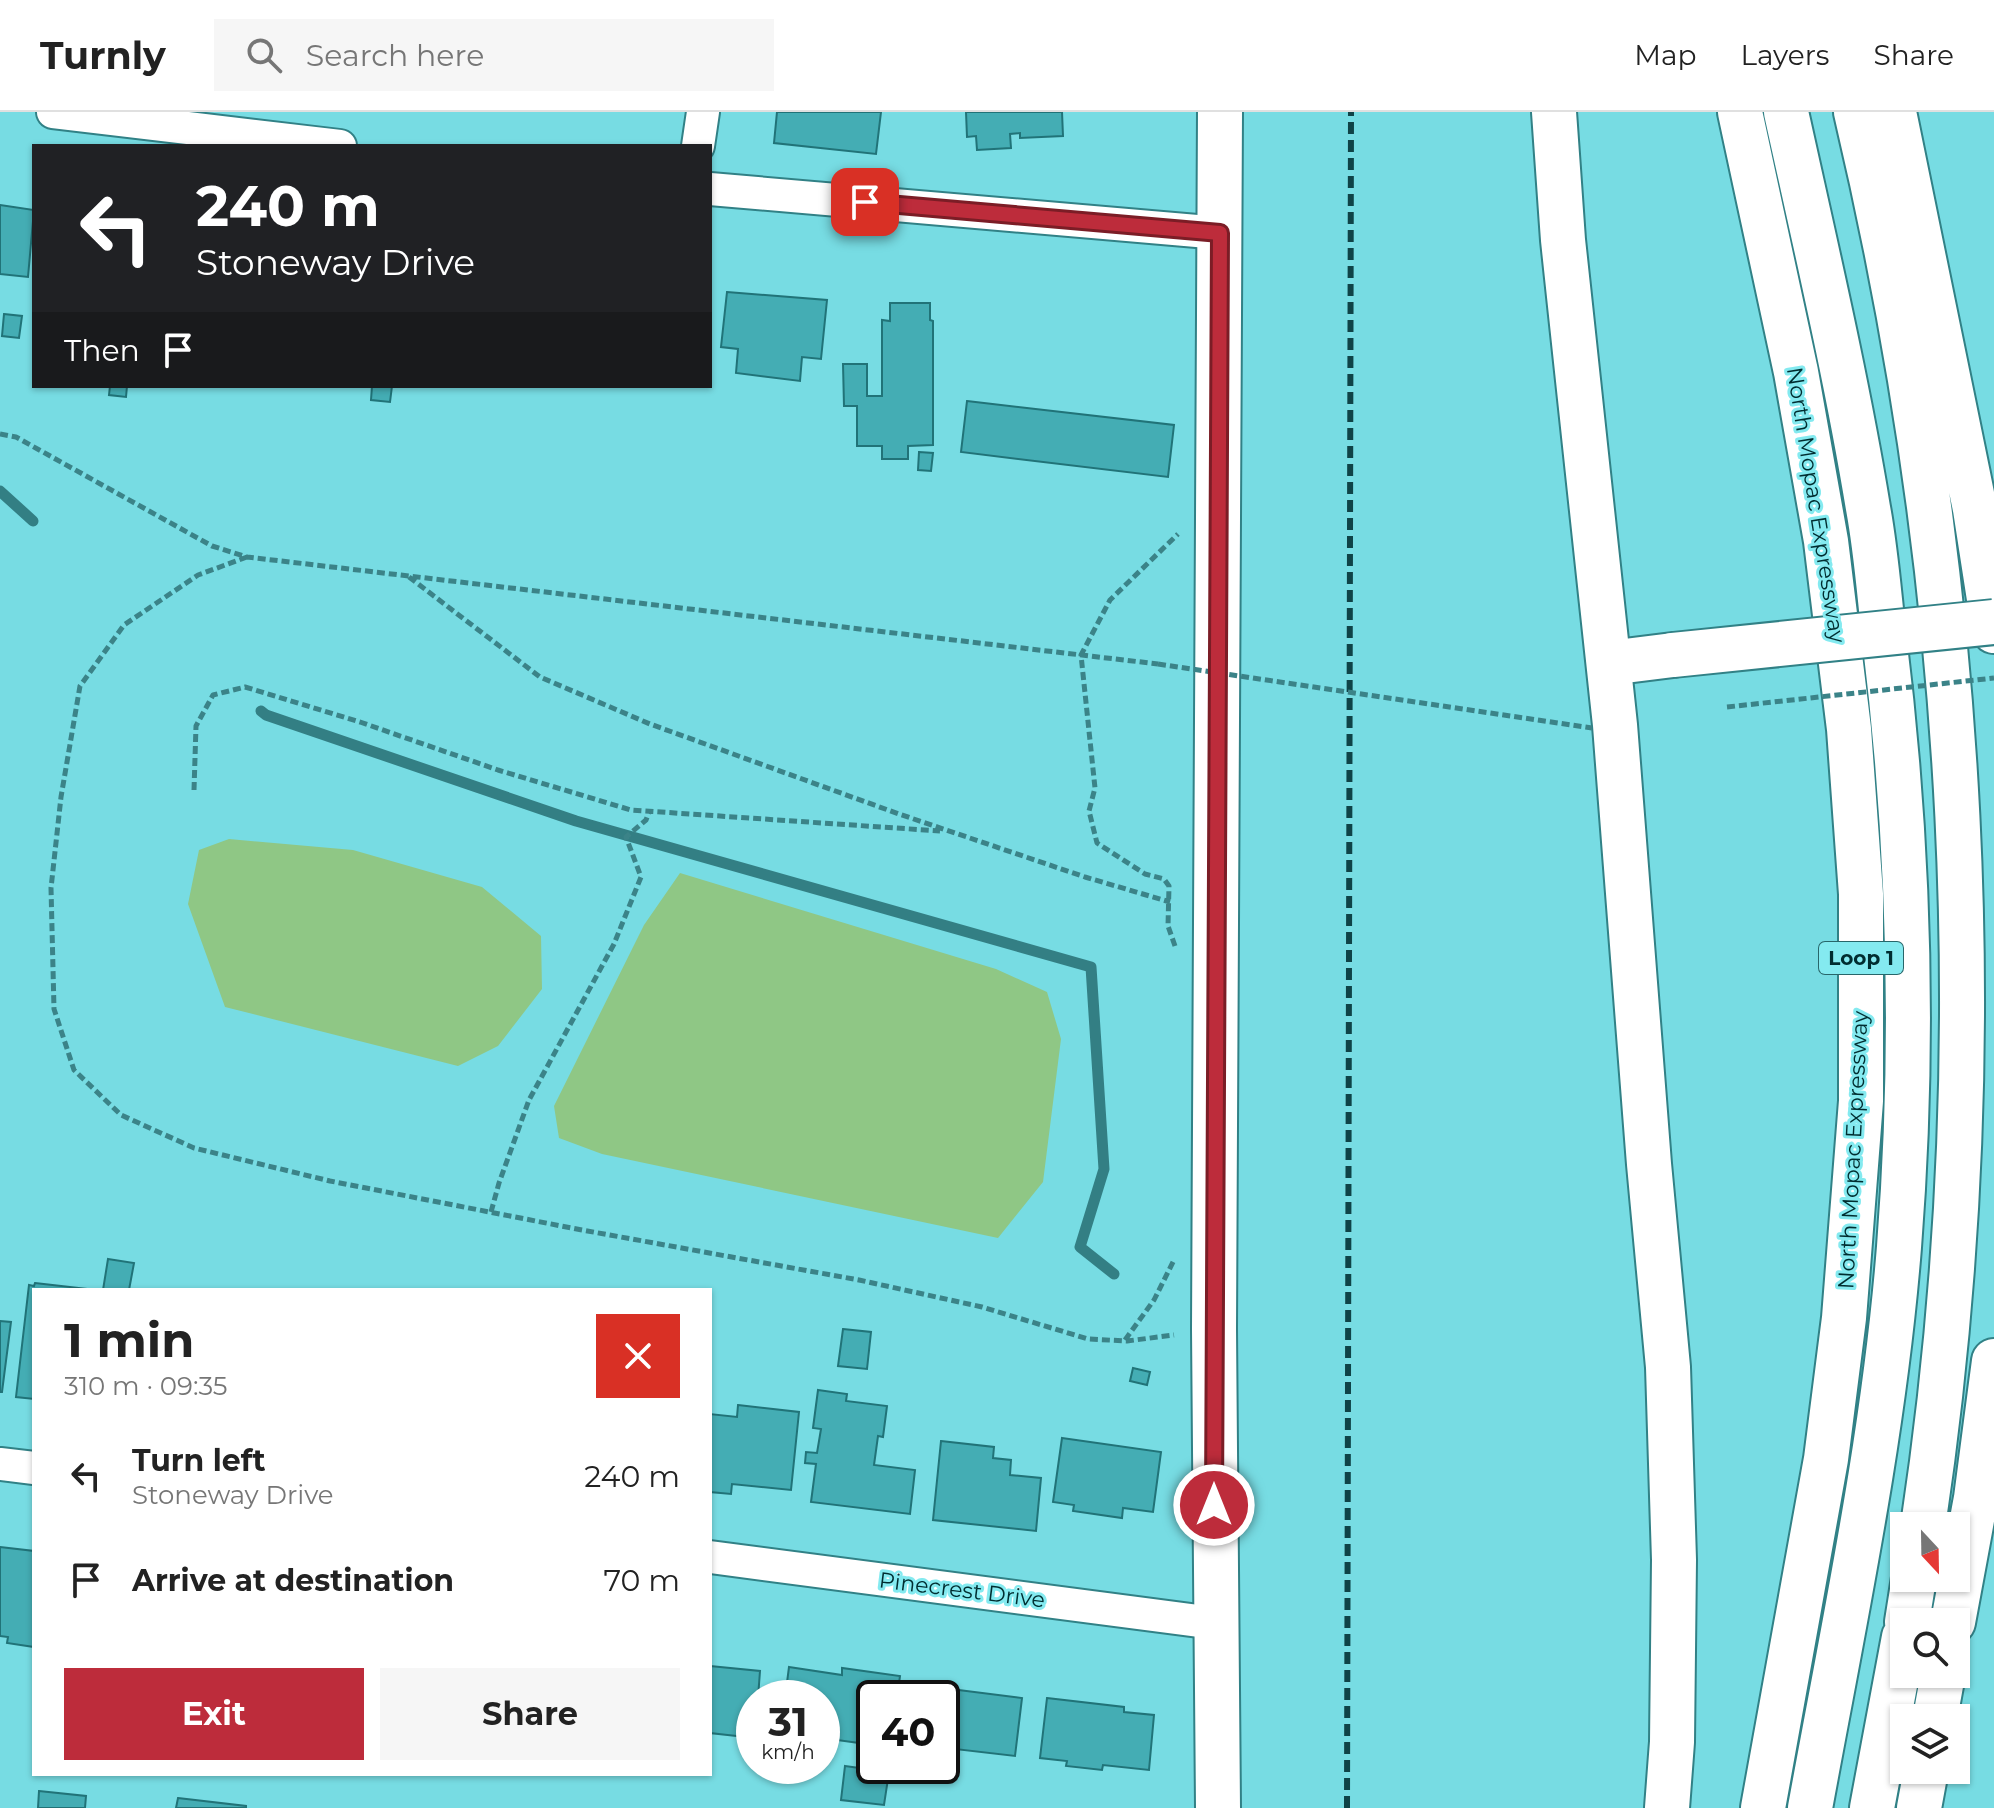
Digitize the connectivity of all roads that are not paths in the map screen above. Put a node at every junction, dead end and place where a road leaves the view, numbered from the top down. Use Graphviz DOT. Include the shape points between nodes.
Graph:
graph roads {
  1 [pos="53,112"];
  2 [pos="703,112"];
  3 [pos="1220,112"];
  4 [pos="1554,112"];
  5 [pos="1740,112"];
  6 [pos="1786,112"];
  7 [pos="1856,112"];
  8 [pos="1894,112"];
  9 [pos="160,118"];
  10 [pos="327,144"];
  11 [pos="698,144"];
  12 [pos="712,189"];
  13 [pos="1220,233"];
  14 [pos="1994,622"];
  15 [pos="1994,631"];
  16 [pos="1609,663"];
  17 [pos="1994,1361"];
  18 [pos="0,1464"];
  19 [pos="32,1468"];
  20 [pos="1925,1512"];
  21 [pos="712,1557"];
  22 [pos="1956,1608"];
  23 [pos="1214,1623"];
  24 [pos="1894,1688"];
  25 [pos="1923,1784"];
  26 [pos="1218,1808"];
  27 [pos="1667,1808"];
  28 [pos="1763,1808"];
  29 [pos="1810,1808"];
  30 [pos="1872,1808"];
  31 [pos="1919,1808"];
  1 -- 9 [label="street"];
  2 -- 11 [label="street"];
  3 -- 13 [label="main road"];
  4 -- 16 [label="main road"];
  5 -- 28 [label="main road, North Mopac Expressway / Loop 1" via="1826,541 1849,729 1861,894 1861,1101 1844,1318 1826,1459"];
  6 -- 29 [label="main road" via="1869,512 1895,727 1905,886 1908,1074 1886,1368"];
  7 -- 20 [label="main road" via="1928,477 1957,716 1967,879 1968,1070 1960,1243"];
  8 -- 15 [label="main road" via="1972,495"];
  9 -- 10 [label="street"];
  12 -- 13 [label="street"];
  13 -- 23 [label="main road"];
  14 -- 16 [label="main road, bridge"];
  16 -- 27 [label="main road" via="1668,1367 1674,1560"];
  17 -- 22 [label="main road"];
  18 -- 19 [label="street"];
  21 -- 23 [label="street, Pinecrest Drive"];
  23 -- 26 [label="main road"];
  24 -- 30 [label="main road"];
  25 -- 31 [label="main road"];
}
